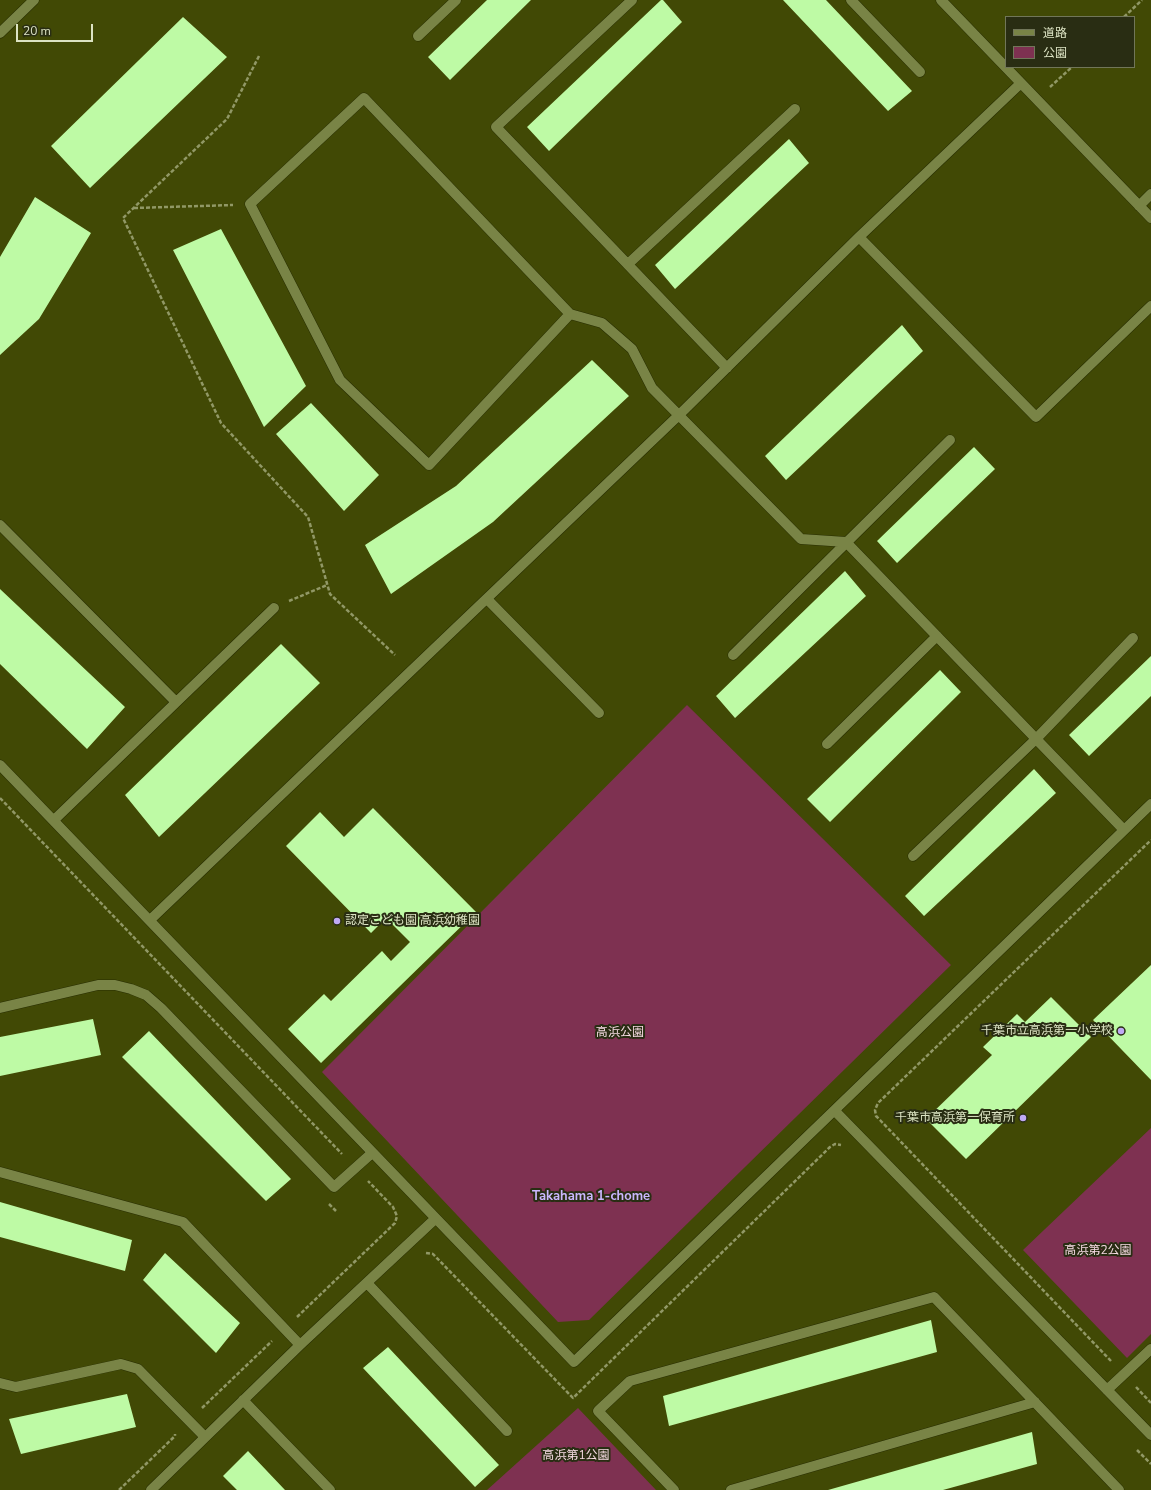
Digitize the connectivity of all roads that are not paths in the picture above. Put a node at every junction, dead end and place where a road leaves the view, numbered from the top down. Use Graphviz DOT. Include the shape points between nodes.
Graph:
graph roads {
  1 [pos="34,0"];
  2 [pos="456,0"];
  3 [pos="632,0"];
  4 [pos="851,0"];
  5 [pos="941,0"];
  6 [pos="0,32"];
  7 [pos="418,36"];
  8 [pos="1005,66"];
  9 [pos="1007,68"];
  10 [pos="920,72"];
  11 [pos="1021,83"];
  12 [pos="795,109"];
  13 [pos="1151,194"];
  14 [pos="1139,206"];
  15 [pos="1151,218"];
  16 [pos="859,237"];
  17 [pos="628,264"];
  18 [pos="1151,306"];
  19 [pos="570,314"];
  20 [pos="728,368"];
  21 [pos="679,414"];
  22 [pos="950,440"];
  23 [pos="0,525"];
  24 [pos="846,542"];
  25 [pos="487,599"];
  26 [pos="274,608"];
  27 [pos="937,636"];
  28 [pos="1133,638"];
  29 [pos="733,655"];
  30 [pos="176,702"];
  31 [pos="599,713"];
  32 [pos="1036,739"];
  33 [pos="827,744"];
  34 [pos="0,765"];
  35 [pos="1151,804"];
  36 [pos="54,820"];
  37 [pos="1124,830"];
  38 [pos="913,856"];
  39 [pos="150,920"];
  40 [pos="0,1008"];
  41 [pos="835,1111"];
  42 [pos="372,1152"];
  43 [pos="0,1172"];
  44 [pos="435,1219"];
  45 [pos="367,1282"];
  46 [pos="300,1345"];
  47 [pos="1151,1349"];
  48 [pos="0,1383"];
  49 [pos="1107,1390"];
  50 [pos="243,1400"];
  51 [pos="1035,1402"];
  52 [pos="508,1431"];
  53 [pos="1151,1435"];
  54 [pos="205,1437"];
  55 [pos="151,1490"];
  56 [pos="330,1490"];
  57 [pos="674,1490"];
  58 [pos="731,1490"];
  59 [pos="1120,1490"];
  1 -- 6 [label="street"];
  2 -- 7 [label="street"];
  3 -- 17 [label="street" via="496,127"];
  4 -- 10 [label="street"];
  5 -- 8 [label="street"];
  9 -- 11 [label="street"];
  11 -- 14 [label="street"];
  11 -- 16 [label="street"];
  12 -- 17 [label="street"];
  13 -- 14 [label="street"];
  14 -- 15 [label="street"];
  16 -- 18 [label="street" via="1036,417"];
  16 -- 20 [label="street"];
  17 -- 20 [label="street"];
  19 -- 19 [label="street" via="364,98 250,204 340,380 429,465"];
  19 -- 21 [label="street" via="602,323 632,349 652,388"];
  20 -- 21 [label="street"];
  21 -- 24 [label="street" via="801,539"];
  21 -- 25 [label="street"];
  22 -- 24 [label="street"];
  23 -- 30 [label="street"];
  24 -- 27 [label="street"];
  24 -- 29 [label="street"];
  25 -- 31 [label="street"];
  25 -- 39 [label="street"];
  26 -- 30 [label="street"];
  27 -- 32 [label="street"];
  27 -- 33 [label="street"];
  28 -- 32 [label="street"];
  30 -- 36 [label="street"];
  32 -- 37 [label="street"];
  32 -- 38 [label="street"];
  34 -- 36 [label="street"];
  35 -- 37 [label="street"];
  36 -- 39 [label="street"];
  37 -- 41 [label="street"];
  39 -- 42 [label="street"];
  40 -- 42 [label="street" via="98,985 115,985 131,989 146,995 161,1008 334,1187"];
  41 -- 44 [label="street" via="574,1362"];
  41 -- 49 [label="street"];
  42 -- 44 [label="street"];
  43 -- 46 [label="street" via="183,1222"];
  44 -- 45 [label="street"];
  45 -- 46 [label="street"];
  45 -- 52 [label="street"];
  46 -- 50 [label="street"];
  47 -- 49 [label="street"];
  48 -- 54 [label="street" via="16,1387 121,1364 138,1369"];
  49 -- 53 [label="street"];
  50 -- 54 [label="street"];
  50 -- 56 [label="street"];
  51 -- 57 [label="street" via="934,1297 630,1381 598,1411"];
  51 -- 58 [label="street"];
  51 -- 59 [label="street"];
  54 -- 55 [label="street"];
}
